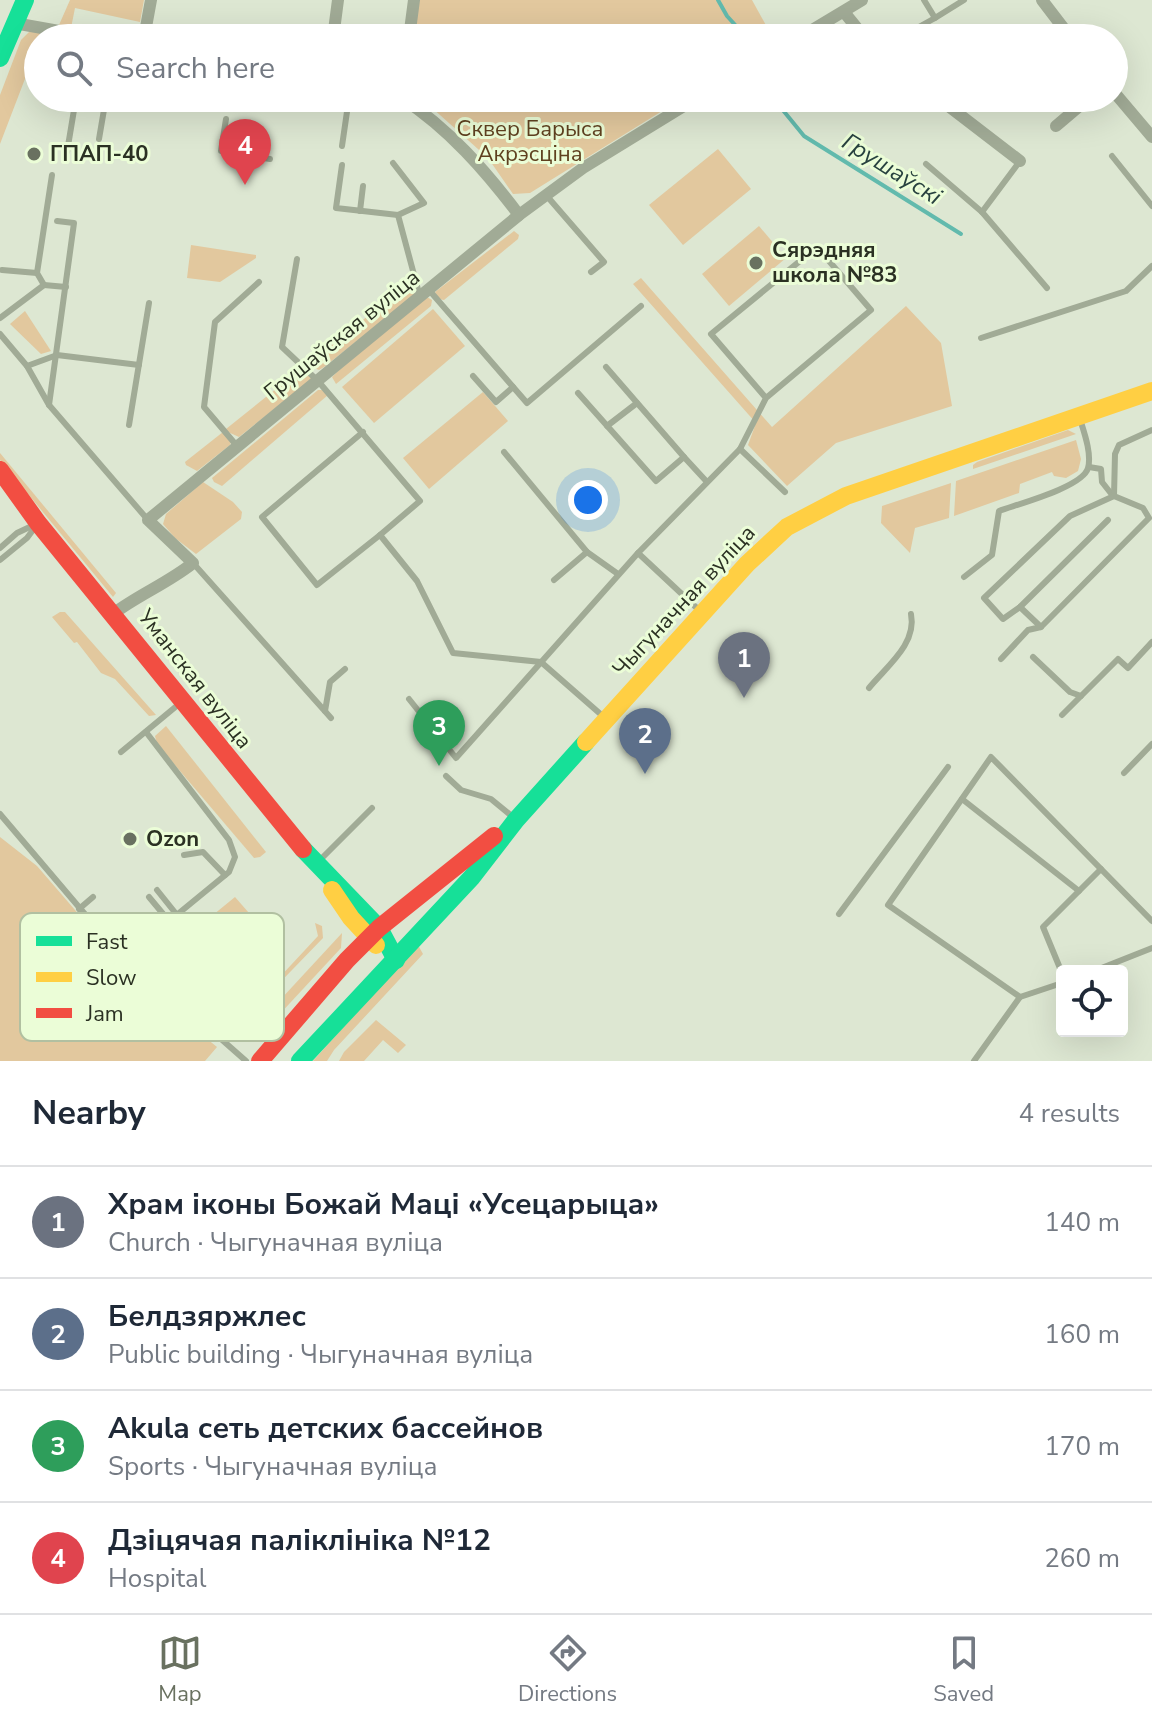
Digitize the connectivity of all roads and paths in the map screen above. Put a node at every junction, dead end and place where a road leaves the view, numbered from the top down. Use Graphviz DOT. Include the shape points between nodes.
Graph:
graph roads {
  1 [pos="25,0"];
  2 [pos="151,0"];
  3 [pos="338,0"];
  4 [pos="414,0"];
  5 [pos="862,0"];
  6 [pos="924,0"];
  7 [pos="964,0"];
  8 [pos="1042,0"];
  9 [pos="844,12"];
  10 [pos="935,18"];
  11 [pos="14,23"];
  12 [pos="147,24"];
  13 [pos="335,24"];
  14 [pos="411,24"];
  15 [pos="823,24"];
  16 [pos="854,24"];
  17 [pos="924,24"];
  18 [pos="1060,24"];
  19 [pos="24,25"];
  20 [pos="0,58"];
  21 [pos="1128,109"];
  22 [pos="74,112"];
  23 [pos="104,112"];
  24 [pos="347,112"];
  25 [pos="422,112"];
  26 [pos="674,112"];
  27 [pos="956,112"];
  28 [pos="1072,112"];
  29 [pos="226,119"];
  30 [pos="1056,126"];
  31 [pos="1152,137"];
  32 [pos="99,139"];
  33 [pos="342,146"];
  34 [pos="67,152"];
  35 [pos="1112,156"];
  36 [pos="270,159"];
  37 [pos="1020,161"];
  38 [pos="393,163"];
  39 [pos="926,164"];
  40 [pos="342,165"];
  41 [pos="52,175"];
  42 [pos="363,186"];
  43 [pos="546,195"];
  44 [pos="1152,206"];
  45 [pos="360,211"];
  46 [pos="982,212"];
  47 [pos="398,215"];
  48 [pos="519,215"];
  49 [pos="57,221"];
  50 [pos="297,259"];
  51 [pos="1152,266"];
  52 [pos="2,270"];
  53 [pos="591,272"];
  54 [pos="37,273"];
  55 [pos="259,282"];
  56 [pos="44,285"];
  57 [pos="66,287"];
  58 [pos="1047,288"];
  59 [pos="424,293"];
  60 [pos="149,303"];
  61 [pos="641,306"];
  62 [pos="0,318"];
  63 [pos="0,334"];
  64 [pos="981,338"];
  65 [pos="57,355"];
  66 [pos="139,365"];
  67 [pos="27,366"];
  68 [pos="606,367"];
  69 [pos="473,376"];
  70 [pos="318,381"];
  71 [pos="513,387"];
  72 [pos="1152,391"];
  73 [pos="578,393"];
  74 [pos="766,398"];
  75 [pos="637,403"];
  76 [pos="49,405"];
  77 [pos="1079,416"];
  78 [pos="129,425"];
  79 [pos="607,426"];
  80 [pos="1152,430"];
  81 [pos="363,432"];
  82 [pos="238,446"];
  83 [pos="740,449"];
  84 [pos="504,452"];
  85 [pos="684,457"];
  86 [pos="1089,467"];
  87 [pos="0,470"];
  88 [pos="707,482"];
  89 [pos="0,491"];
  90 [pos="785,492"];
  91 [pos="1113,496"];
  92 [pos="148,520"];
  93 [pos="1108,520"];
  94 [pos="38,523"];
  95 [pos="380,535"];
  96 [pos="0,548"];
  97 [pos="587,552"];
  98 [pos="638,553"];
  99 [pos="1,558"];
  100 [pos="193,563"];
  101 [pos="618,574"];
  102 [pos="964,577"];
  103 [pos="554,580"];
  104 [pos="1020,607"];
  105 [pos="113,614"];
  106 [pos="703,614"];
  107 [pos="911,614"];
  108 [pos="1041,627"];
  109 [pos="1152,642"];
  110 [pos="1033,657"];
  111 [pos="1001,659"];
  112 [pos="541,662"];
  113 [pos="345,669"];
  114 [pos="869,688"];
  115 [pos="1081,696"];
  116 [pos="409,699"];
  117 [pos="182,702"];
  118 [pos="325,711"];
  119 [pos="1062,715"];
  120 [pos="331,718"];
  121 [pos="607,720"];
  122 [pos="146,732"];
  123 [pos="1152,744"];
  124 [pos="121,752"];
  125 [pos="948,767"];
  126 [pos="1124,773"];
  127 [pos="446,776"];
  128 [pos="962,799"];
  129 [pos="372,808"];
  130 [pos="0,814"];
  131 [pos="516,820"];
  132 [pos="184,855"];
  133 [pos="316,864"];
  134 [pos="1101,869"];
  135 [pos="225,875"];
  136 [pos="157,890"];
  137 [pos="1079,891"];
  138 [pos="93,897"];
  139 [pos="149,897"];
  140 [pos="79,909"];
  141 [pos="83,913"];
  142 [pos="162,913"];
  143 [pos="175,913"];
  144 [pos="179,913"];
  145 [pos="839,914"];
  146 [pos="1152,921"];
  147 [pos="373,933"];
  148 [pos="1152,948"];
  149 [pos="396,960"];
  150 [pos="1059,965"];
  151 [pos="1109,965"];
  152 [pos="1056,985"];
  153 [pos="1020,997"];
  154 [pos="284,1034"];
  155 [pos="223,1041"];
  156 [pos="278,1041"];
  157 [pos="246,1061"];
  158 [pos="260,1061"];
  159 [pos="300,1061"];
  160 [pos="974,1061"];
  1 -- 11 [label="main road"];
  2 -- 12 [label="street"];
  3 -- 13 [label="street"];
  4 -- 14 [label="street"];
  5 -- 9 [label="street"];
  6 -- 10 [label="lane"];
  7 -- 10 [label="lane"];
  8 -- 18 [label="street"];
  9 -- 15 [label="street"];
  9 -- 16 [label="street"];
  10 -- 17 [label="lane"];
  11 -- 19 [label="street"];
  11 -- 20 [label="main road"];
  21 -- 31 [label="street"];
  22 -- 34 [label="lane"];
  23 -- 32 [label="lane"];
  24 -- 33 [label="lane"];
  25 -- 48 [label="street" via="466,150"];
  26 -- 43 [label="street, Грушаўская вуліца"];
  27 -- 37 [label="street"];
  28 -- 30 [label="street"];
  29 -- 36 [label="lane" via="221,151"];
  35 -- 44 [label="lane"];
  37 -- 46 [label="lane"];
  38 -- 47 [label="lane" via="424,203"];
  39 -- 46 [label="lane"];
  40 -- 45 [label="lane" via="336,208"];
  41 -- 54 [label="lane"];
  42 -- 45 [label="lane"];
  43 -- 48 [label="street, Грушаўская вуліца"];
  43 -- 53 [label="lane" via="604,262"];
  45 -- 47 [label="lane"];
  46 -- 58 [label="lane"];
  47 -- 59 [label="lane" via="408,260"];
  48 -- 59 [label="street, Грушаўская вуліца"];
  49 -- 57 [label="lane" via="74,223"];
  50 -- 70 [label="lane" via="282,347"];
  51 -- 64 [label="lane" via="1126,291"];
  52 -- 54 [label="lane"];
  54 -- 56 [label="lane"];
  55 -- 82 [label="lane" via="215,322 206,390 204,407"];
  56 -- 57 [label="lane"];
  56 -- 62 [label="lane"];
  57 -- 65 [label="lane"];
  59 -- 70 [label="street, Грушаўская вуліца"];
  59 -- 71 [label="lane"];
  60 -- 66 [label="lane"];
  61 -- 71 [label="lane" via="527,403"];
  63 -- 67 [label="lane"];
  65 -- 66 [label="lane"];
  65 -- 67 [label="lane"];
  65 -- 76 [label="lane"];
  66 -- 78 [label="lane"];
  67 -- 76 [label="lane"];
  68 -- 75 [label="lane"];
  69 -- 71 [label="lane" via="496,402"];
  70 -- 81 [label="lane"];
  70 -- 82 [label="street, Грушаўская вуліца"];
  72 -- 77 [label="main road, Чыгуначная вуліца"];
  73 -- 79 [label="lane"];
  74 -- 74 [label="lane" via="871,310 817,247 711,334"];
  74 -- 83 [label="lane"];
  75 -- 79 [label="lane"];
  75 -- 85 [label="lane"];
  76 -- 92 [label="lane"];
  77 -- 86 [label="lane"];
  77 -- 106 [label="main road, Чыгуначная вуліца" via="814,511 762,548"];
  79 -- 85 [label="lane" via="656,481"];
  80 -- 91 [label="lane" via="1119,445"];
  81 -- 95 [label="lane" via="420,501"];
  81 -- 95 [label="lane" via="262,517 317,585"];
  82 -- 92 [label="street, Грушаўская вуліца"];
  83 -- 88 [label="lane"];
  83 -- 90 [label="lane"];
  84 -- 97 [label="lane"];
  85 -- 88 [label="lane"];
  86 -- 91 [label="lane" via="1101,469 1102,482"];
  86 -- 102 [label="lane" via="1071,485 999,511 992,555"];
  87 -- 94 [label="main road, Уманская вуліца"];
  88 -- 98 [label="lane"];
  89 -- 94 [label="main road, Уманская вуліца"];
  91 -- 104 [label="lane" via="1070,516 984,598 1003,619"];
  91 -- 108 [label="lane" via="1143,508 1149,518"];
  92 -- 100 [label="street"];
  93 -- 104 [label="lane"];
  94 -- 96 [label="lane"];
  94 -- 99 [label="lane"];
  94 -- 105 [label="main road, Уманская вуліца"];
  95 -- 112 [label="lane" via="417,581 453,653"];
  97 -- 101 [label="lane"];
  97 -- 103 [label="lane"];
  98 -- 101 [label="lane"];
  98 -- 106 [label="lane"];
  100 -- 105 [label="street"];
  100 -- 118 [label="lane"];
  101 -- 112 [label="lane"];
  104 -- 108 [label="lane"];
  105 -- 117 [label="main road, Уманская вуліца"];
  106 -- 121 [label="main road, Чыгуначная вуліца"];
  107 -- 114 [label="lane" via="909,640"];
  108 -- 111 [label="lane" via="1028,630"];
  109 -- 115 [label="lane" via="1128,668 1118,659"];
  110 -- 115 [label="lane"];
  112 -- 116 [label="lane" via="456,758"];
  112 -- 121 [label="lane"];
  113 -- 118 [label="lane" via="330,682"];
  115 -- 119 [label="lane"];
  117 -- 122 [label="lane"];
  117 -- 133 [label="main road, Уманская вуліца"];
  118 -- 120 [label="lane"];
  121 -- 131 [label="main road, Чыгуначная вуліца"];
  122 -- 124 [label="lane"];
  122 -- 135 [label="lane" via="229,840 235,857"];
  123 -- 126 [label="lane"];
  125 -- 145 [label="lane"];
  127 -- 131 [label="lane" via="461,790 491,799"];
  128 -- 134 [label="lane" via="991,757"];
  128 -- 137 [label="lane"];
  128 -- 153 [label="lane" via="888,905"];
  129 -- 133 [label="lane"];
  130 -- 140 [label="lane"];
  131 -- 147 [label="main road, Чыгуначная вуліца"];
  131 -- 149 [label="main road, Чыгуначная вуліца"];
  132 -- 135 [label="lane" via="203,852"];
  133 -- 147 [label="main road, Уманская вуліца" via="351,918"];
  134 -- 137 [label="lane"];
  134 -- 146 [label="lane"];
  135 -- 144 [label="lane"];
  136 -- 143 [label="lane"];
  137 -- 150 [label="lane" via="1043,927"];
  138 -- 140 [label="lane"];
  139 -- 142 [label="lane"];
  140 -- 141 [label="lane"];
  147 -- 149 [label="main road, Уманская вуліца"];
  147 -- 154 [label="main road, Чыгуначная вуліца"];
  148 -- 151 [label="lane"];
  149 -- 159 [label="main road, Чыгуначная вуліца"];
  152 -- 153 [label="lane"];
  153 -- 160 [label="lane"];
  155 -- 157 [label="lane"];
  156 -- 158 [label="main road, Чыгуначная вуліца"];
}
